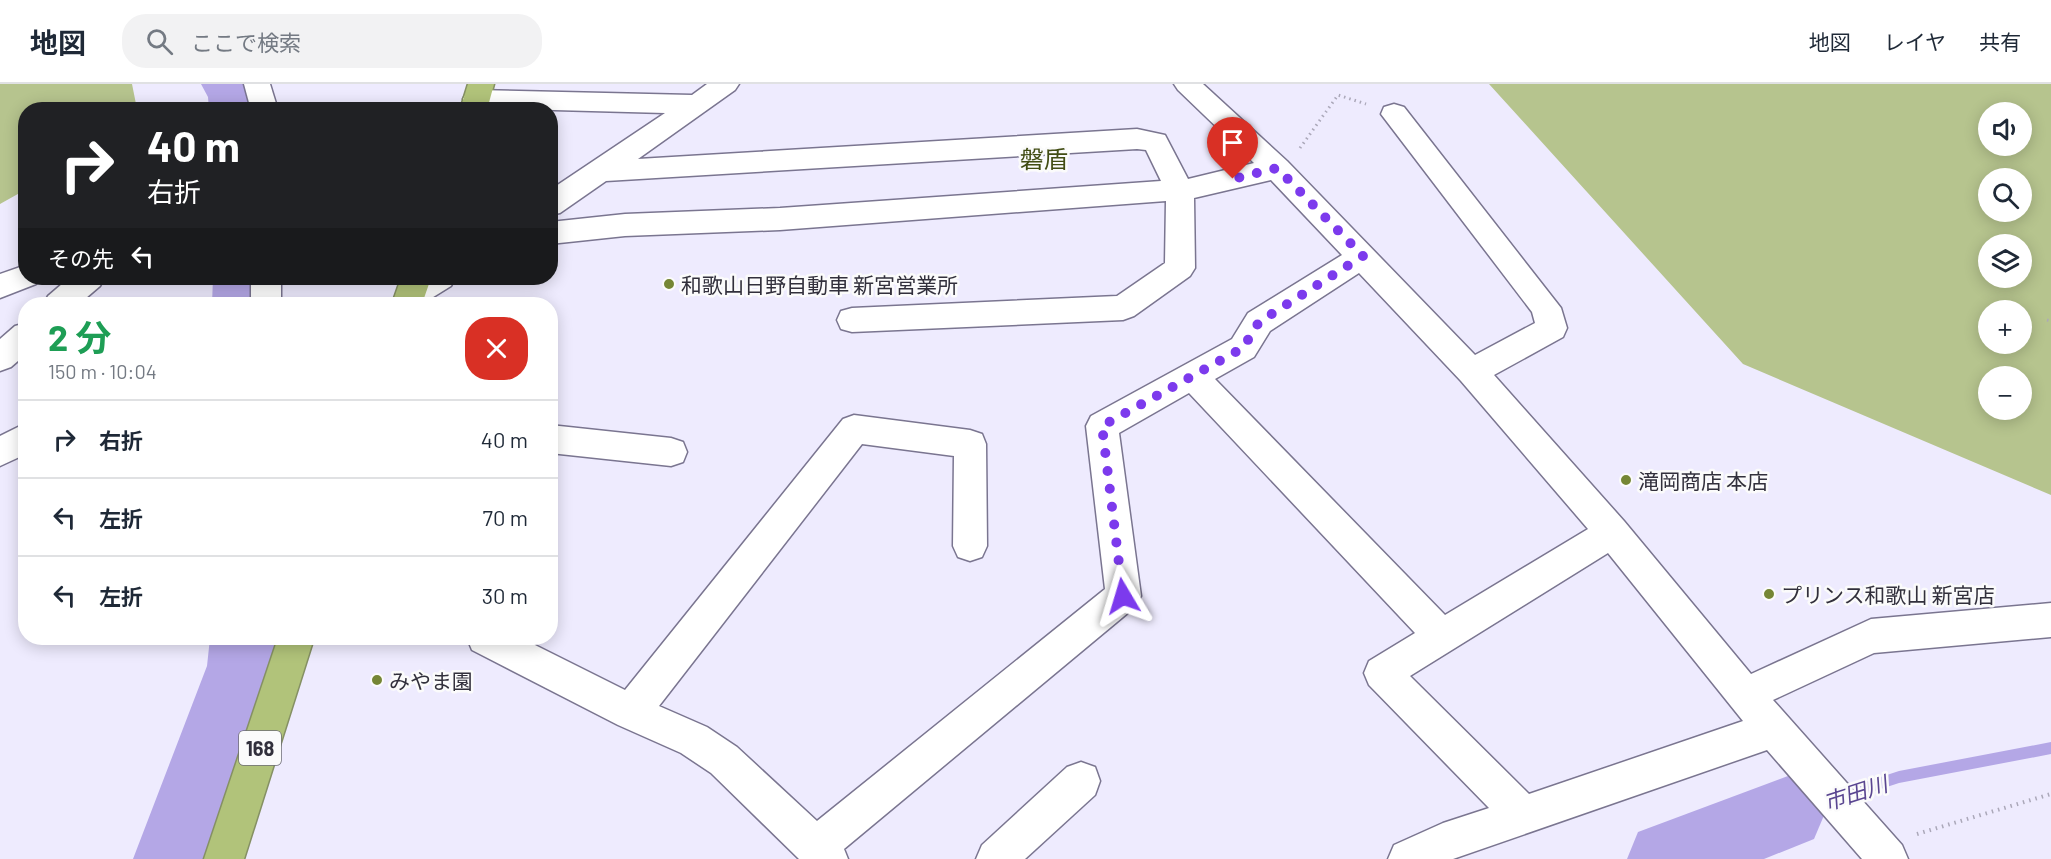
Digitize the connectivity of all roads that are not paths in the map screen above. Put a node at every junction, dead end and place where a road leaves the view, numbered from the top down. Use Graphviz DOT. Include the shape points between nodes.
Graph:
graph roads {
  1 [pos="257,84"];
  2 [pos="726,84"];
  3 [pos="1187,84"];
  4 [pos="477,97"];
  5 [pos="263,102"];
  6 [pos="696,104"];
  7 [pos="1394,114"];
  8 [pos="1277,168"];
  9 [pos="600,171"];
  10 [pos="1180,190"];
  11 [pos="558,200"];
  12 [pos="558,232"];
  13 [pos="1363,256"];
  14 [pos="18,279"];
  15 [pos="80,285"];
  16 [pos="426,285"];
  17 [pos="0,286"];
  18 [pos="411,293"];
  19 [pos="67,297"];
  20 [pos="852,320"];
  21 [pos="18,342"];
  22 [pos="0,358"];
  23 [pos="1472,372"];
  24 [pos="1192,376"];
  25 [pos="558,440"];
  26 [pos="18,442"];
  27 [pos="0,452"];
  28 [pos="671,452"];
  29 [pos="1612,532"];
  30 [pos="970,546"];
  31 [pos="2051,620"];
  32 [pos="1442,636"];
  33 [pos="294,645"];
  34 [pos="499,645"];
  35 [pos="1747,694"];
  36 [pos="631,712"];
  37 [pos="1784,741"];
  38 [pos="1081,781"];
  39 [pos="1524,816"];
  40 [pos="823,853"];
  41 [pos="1885,858"];
  42 [pos="224,859"];
  43 [pos="996,859"];
  44 [pos="1408,859"];
  1 -- 5 [label="street"];
  2 -- 6 [label="street"];
  3 -- 8 [label="street"];
  4 -- 6 [label="street"];
  6 -- 9 [label="street"];
  7 -- 23 [label="street" via="1546,308 1552,328"];
  8 -- 10 [label="street"];
  8 -- 13 [label="street"];
  9 -- 10 [label="street" via="1137,139 1155,142"];
  9 -- 11 [label="street"];
  10 -- 12 [label="street"];
  10 -- 20 [label="street" via="1180,268 1123,308"];
  13 -- 23 [label="street"];
  13 -- 24 [label="street" via="1259,322 1243,348"];
  14 -- 17 [label="street"];
  15 -- 19 [label="street"];
  16 -- 18 [label="street"];
  21 -- 22 [label="street"];
  23 -- 29 [label="street"];
  24 -- 32 [label="street"];
  24 -- 40 [label="street" via="1102,426 1123,596"];
  25 -- 28 [label="street"];
  26 -- 27 [label="street"];
  29 -- 32 [label="street"];
  29 -- 35 [label="street"];
  30 -- 36 [label="street" via="970,444 854,429"];
  31 -- 35 [label="street" via="1871,636"];
  32 -- 39 [label="street" via="1382,672"];
  33 -- 42 [label="highway, 168"];
  34 -- 36 [label="street"];
  35 -- 37 [label="street"];
  36 -- 40 [label="street" via="694,740 724,760"];
  37 -- 39 [label="street"];
  37 -- 41 [label="street"];
  38 -- 43 [label="street"];
  39 -- 44 [label="street"];
}
